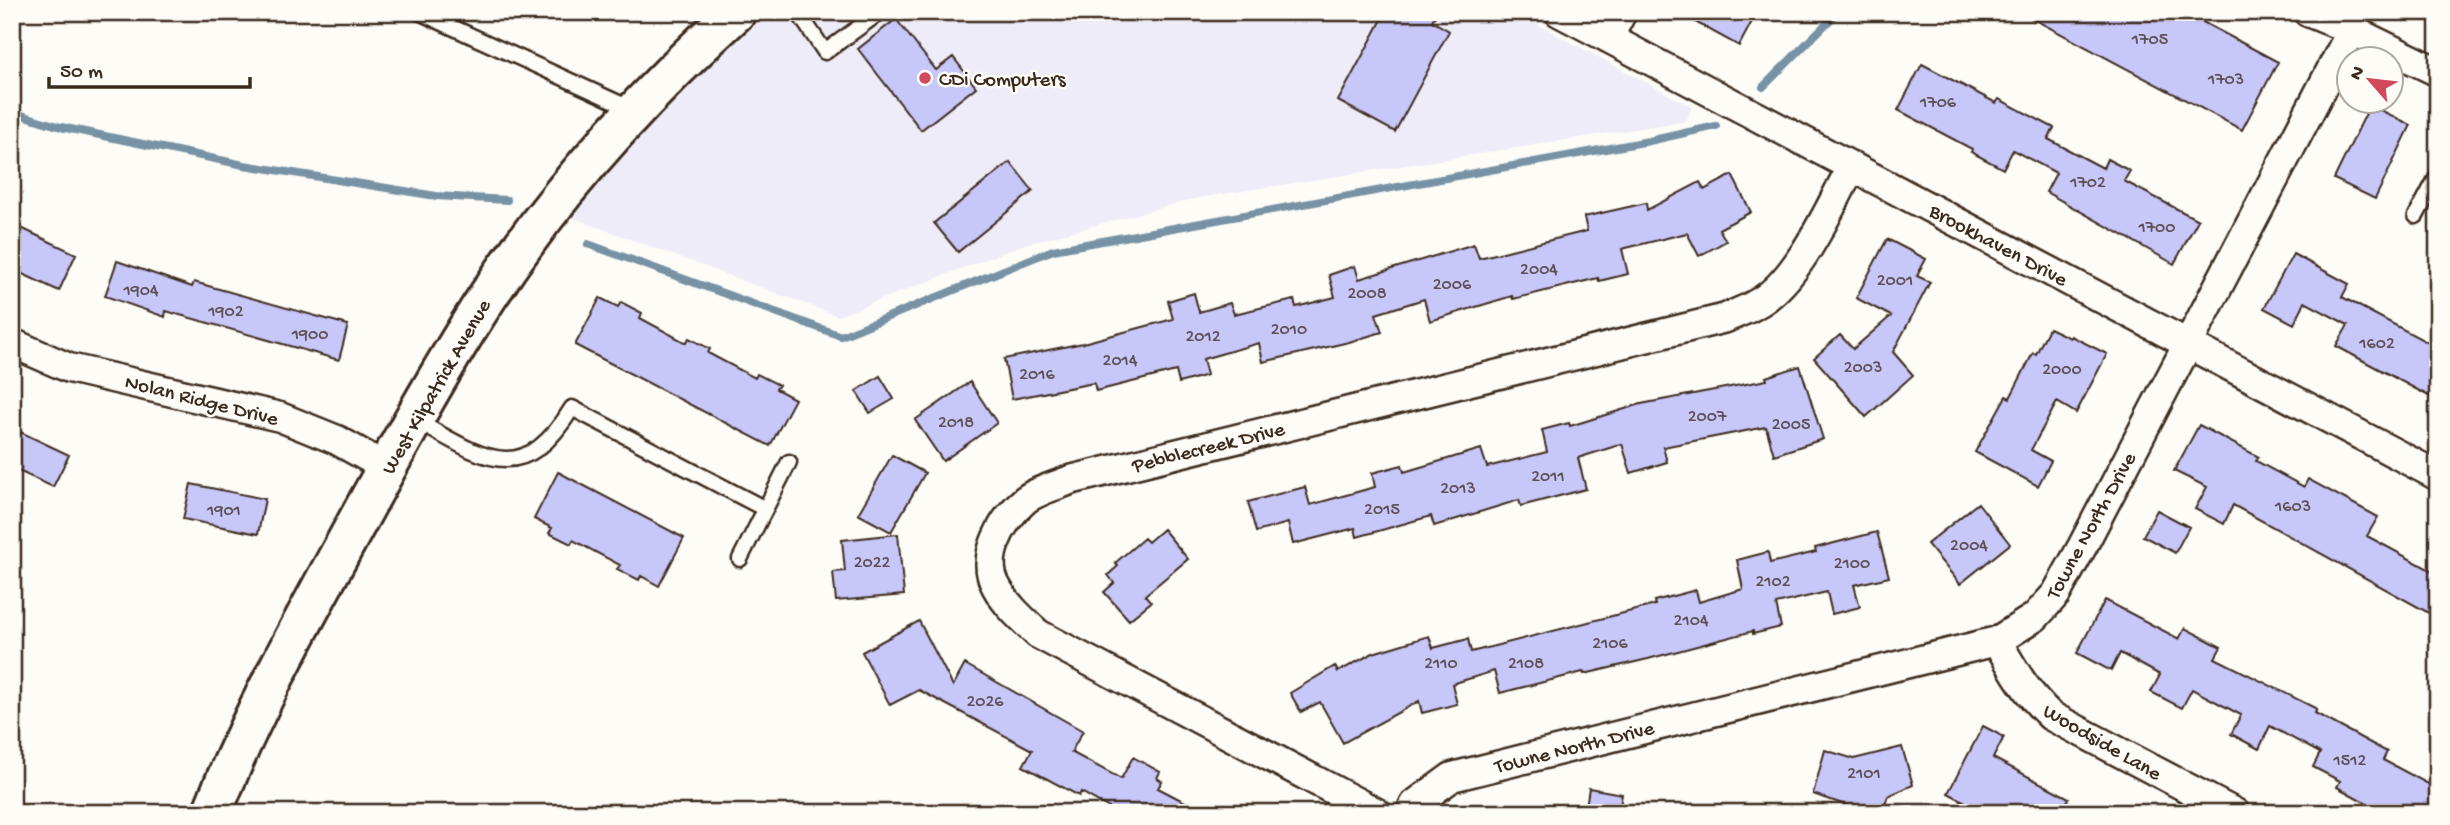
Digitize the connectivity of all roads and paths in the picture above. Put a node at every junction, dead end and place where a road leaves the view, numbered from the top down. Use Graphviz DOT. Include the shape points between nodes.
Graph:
graph roads {
  1 [pos="419,12"];
  2 [pos="736,12"];
  3 [pos="799,12"];
  4 [pos="880,12"];
  5 [pos="1559,12"];
  6 [pos="1622,12"];
  7 [pos="2308,12"];
  8 [pos="2352,30"];
  9 [pos="1608,38"];
  10 [pos="2438,72"];
  11 [pos="635,111"];
  12 [pos="1852,166"];
  13 [pos="2438,175"];
  14 [pos="2416,216"];
  15 [pos="12,343"];
  16 [pos="2188,344"];
  17 [pos="414,419"];
  18 [pos="789,462"];
  19 [pos="387,468"];
  20 [pos="2438,476"];
  21 [pos="765,509"];
  22 [pos="740,559"];
  23 [pos="1997,641"];
  24 [pos="212,813"];
  25 [pos="1377,813"];
  26 [pos="1410,813"];
  27 [pos="2235,813"];
  1 -- 11 [label="lane"];
  2 -- 11 [label="main road, West Kilpatrick Avenue"];
  3 -- 4 [label="lane" via="825,52"];
  5 -- 9 [label="street, Brookhaven Drive"];
  6 -- 9 [label="street"];
  7 -- 8 [label="street"];
  8 -- 10 [label="street"];
  8 -- 16 [label="street, Towne North Drive"];
  9 -- 12 [label="street, Brookhaven Drive"];
  11 -- 17 [label="main road, West Kilpatrick Avenue" via="513,260"];
  12 -- 16 [label="street, Brookhaven Drive"];
  12 -- 25 [label="street, Pebblecreek Drive" via="1801,260 1758,304 1726,318 1070,480 1027,499 1006,522 991,558 994,583 1038,634"];
  13 -- 14 [label="lane"];
  15 -- 19 [label="street, Nolan Ridge Drive" via="69,368 280,417 337,440"];
  16 -- 20 [label="street, Brookhaven Drive"];
  16 -- 23 [label="street, Towne North Drive" via="2056,594 2035,617"];
  17 -- 19 [label="main road, West Kilpatrick Avenue"];
  17 -- 21 [label="lane" via="496,460 519,458 540,447 558,431 572,408"];
  18 -- 21 [label="lane"];
  19 -- 24 [label="main road, West Kilpatrick Avenue" via="266,691"];
  21 -- 22 [label="lane"];
  23 -- 26 [label="street, Towne North Drive" via="1459,775 1437,786"];
  23 -- 27 [label="street, Woodside Lane" via="2033,700 2051,716"];
}
